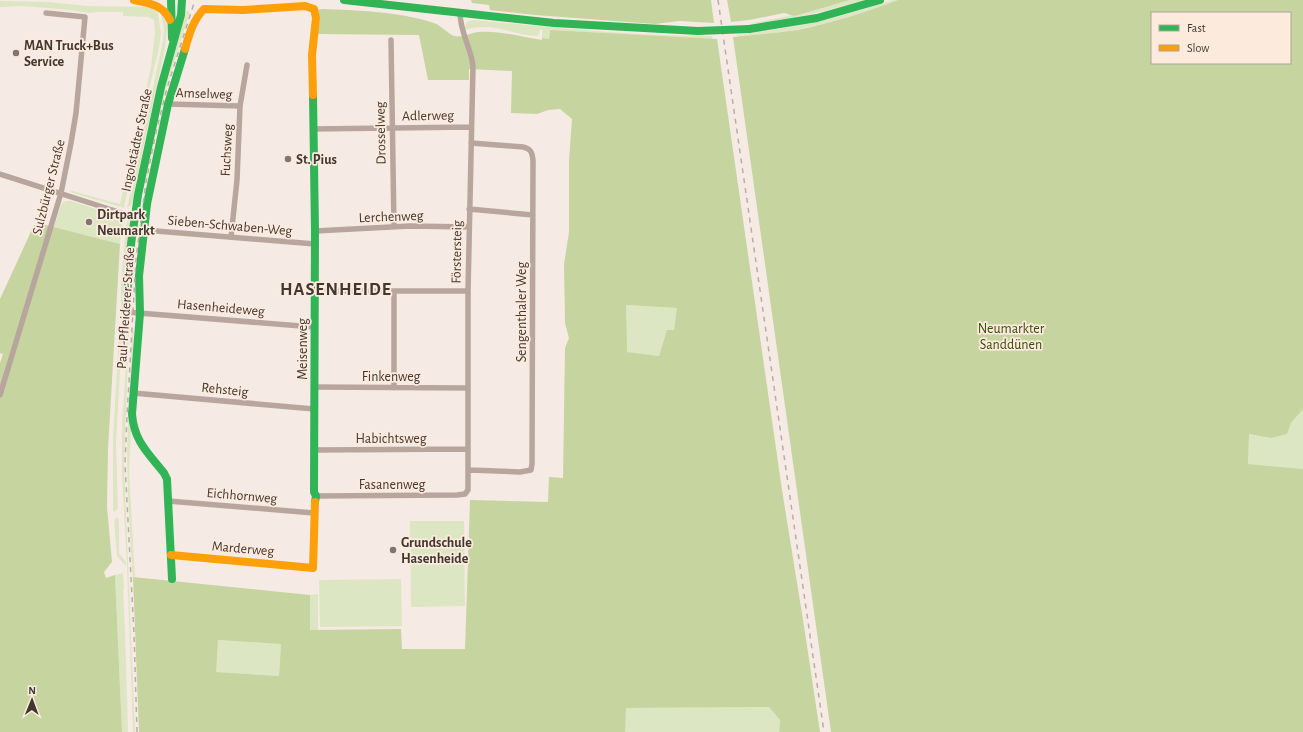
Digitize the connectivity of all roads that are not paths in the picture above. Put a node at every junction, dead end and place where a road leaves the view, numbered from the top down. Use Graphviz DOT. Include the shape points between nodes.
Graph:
graph roads {
  1 [pos="134,0"];
  2 [pos="171,0"];
  3 [pos="182,0"];
  4 [pos="344,0"];
  5 [pos="880,0"];
  6 [pos="200,12"];
  7 [pos="46,13"];
  8 [pos="460,13"];
  9 [pos="171,22"];
  10 [pos="391,40"];
  11 [pos="171,46"];
  12 [pos="247,64"];
  13 [pos="168,104"];
  14 [pos="240,106"];
  15 [pos="471,127"];
  16 [pos="313,128"];
  17 [pos="392,128"];
  18 [pos="471,143"];
  19 [pos="0,174"];
  20 [pos="61,193"];
  21 [pos="469,209"];
  22 [pos="533,215"];
  23 [pos="134,217"];
  24 [pos="394,227"];
  25 [pos="469,227"];
  26 [pos="144,230"];
  27 [pos="315,231"];
  28 [pos="231,237"];
  29 [pos="315,244"];
  30 [pos="315,291"];
  31 [pos="394,291"];
  32 [pos="468,291"];
  33 [pos="126,312"];
  34 [pos="140,313"];
  35 [pos="314,327"];
  36 [pos="315,387"];
  37 [pos="394,388"];
  38 [pos="468,388"];
  39 [pos="133,393"];
  40 [pos="0,395"];
  41 [pos="314,409"];
  42 [pos="468,449"];
  43 [pos="314,450"];
  44 [pos="469,470"];
  45 [pos="467,493"];
  46 [pos="316,496"];
  47 [pos="168,501"];
  48 [pos="314,513"];
  49 [pos="171,555"];
  50 [pos="313,568"];
  51 [pos="172,579"];
  1 -- 9 [label="street" via="160,7 168,14"];
  2 -- 9 [label="street, Ingolstädter Straße"];
  3 -- 11 [label="street, Ingolstädter Straße" via="181,15"];
  4 -- 8 [label="street"];
  5 -- 8 [label="street, bridge" via="816,18 749,29 698,31 554,23"];
  6 -- 13 [label="street, Paul-Pfleiderer-Straße" via="187,42"];
  6 -- 16 [label="street, Meisenweg" via="211,8 244,10 304,6 314,9 317,16 313,42"];
  7 -- 20 [label="street, Sulzbürger Straße" via="85,16 77,106"];
  8 -- 15 [label="street, Förstersteig" via="472,63"];
  9 -- 11 [label="street, Ingolstädter Straße"];
  10 -- 17 [label="street, Drosselweg"];
  11 -- 23 [label="street, Ingolstädter Straße" via="147,144"];
  12 -- 14 [label="street, Fuchsweg"];
  13 -- 14 [label="street, Amselweg"];
  13 -- 26 [label="street, Paul-Pfleiderer-Straße" via="151,180"];
  14 -- 28 [label="street, Fuchsweg" via="237,180"];
  15 -- 17 [label="street, Adlerweg"];
  15 -- 18 [label="street, Förstersteig"];
  16 -- 17 [label="street, Adlerweg"];
  16 -- 27 [label="street, Meisenweg"];
  17 -- 24 [label="street, Drosselweg"];
  18 -- 21 [label="street, Förstersteig"];
  18 -- 22 [label="street, Sengenthaler Weg" via="523,147 532,152"];
  19 -- 20 [label="street"];
  20 -- 23 [label="street"];
  20 -- 40 [label="street, Sulzbürger Straße"];
  21 -- 22 [label="street"];
  21 -- 25 [label="street, Förstersteig"];
  22 -- 44 [label="street, Sengenthaler Weg" via="531,469 520,472"];
  23 -- 33 [label="street, Ingolstädter Straße"];
  24 -- 25 [label="street, Lerchenweg"];
  24 -- 27 [label="street, Lerchenweg"];
  25 -- 32 [label="street, Förstersteig"];
  26 -- 28 [label="street, Sieben-Schwaben-Weg"];
  26 -- 34 [label="street, Paul-Pfleiderer-Straße" via="139,276"];
  27 -- 29 [label="street, Meisenweg"];
  28 -- 29 [label="street, Sieben-Schwaben-Weg"];
  29 -- 30 [label="street, Meisenweg"];
  30 -- 31 [label="street"];
  30 -- 35 [label="street, Meisenweg"];
  31 -- 32 [label="street"];
  31 -- 37 [label="street"];
  32 -- 38 [label="street, Förstersteig"];
  33 -- 34 [label="street, Hasenheideweg"];
  34 -- 35 [label="street, Hasenheideweg"];
  34 -- 39 [label="street, Paul-Pfleiderer-Straße"];
  35 -- 36 [label="street, Meisenweg"];
  36 -- 37 [label="street, Finkenweg"];
  36 -- 41 [label="street, Meisenweg"];
  37 -- 38 [label="street, Finkenweg"];
  38 -- 42 [label="street, Förstersteig"];
  39 -- 41 [label="street, Rehsteig"];
  39 -- 47 [label="street, Paul-Pfleiderer-Straße" via="134,432 165,476"];
  41 -- 43 [label="street, Meisenweg"];
  42 -- 43 [label="street, Habichtsweg"];
  42 -- 44 [label="street, Förstersteig"];
  43 -- 46 [label="street, Meisenweg"];
  44 -- 45 [label="street, Förstersteig"];
  45 -- 46 [label="street, Fasanenweg"];
  46 -- 48 [label="street, Meisenweg"];
  47 -- 48 [label="street, Eichhornweg"];
  47 -- 49 [label="street, Paul-Pfleiderer-Straße"];
  48 -- 50 [label="street, Meisenweg"];
  49 -- 50 [label="street, Marderweg"];
  49 -- 51 [label="street, Paul-Pfleiderer-Straße"];
}
